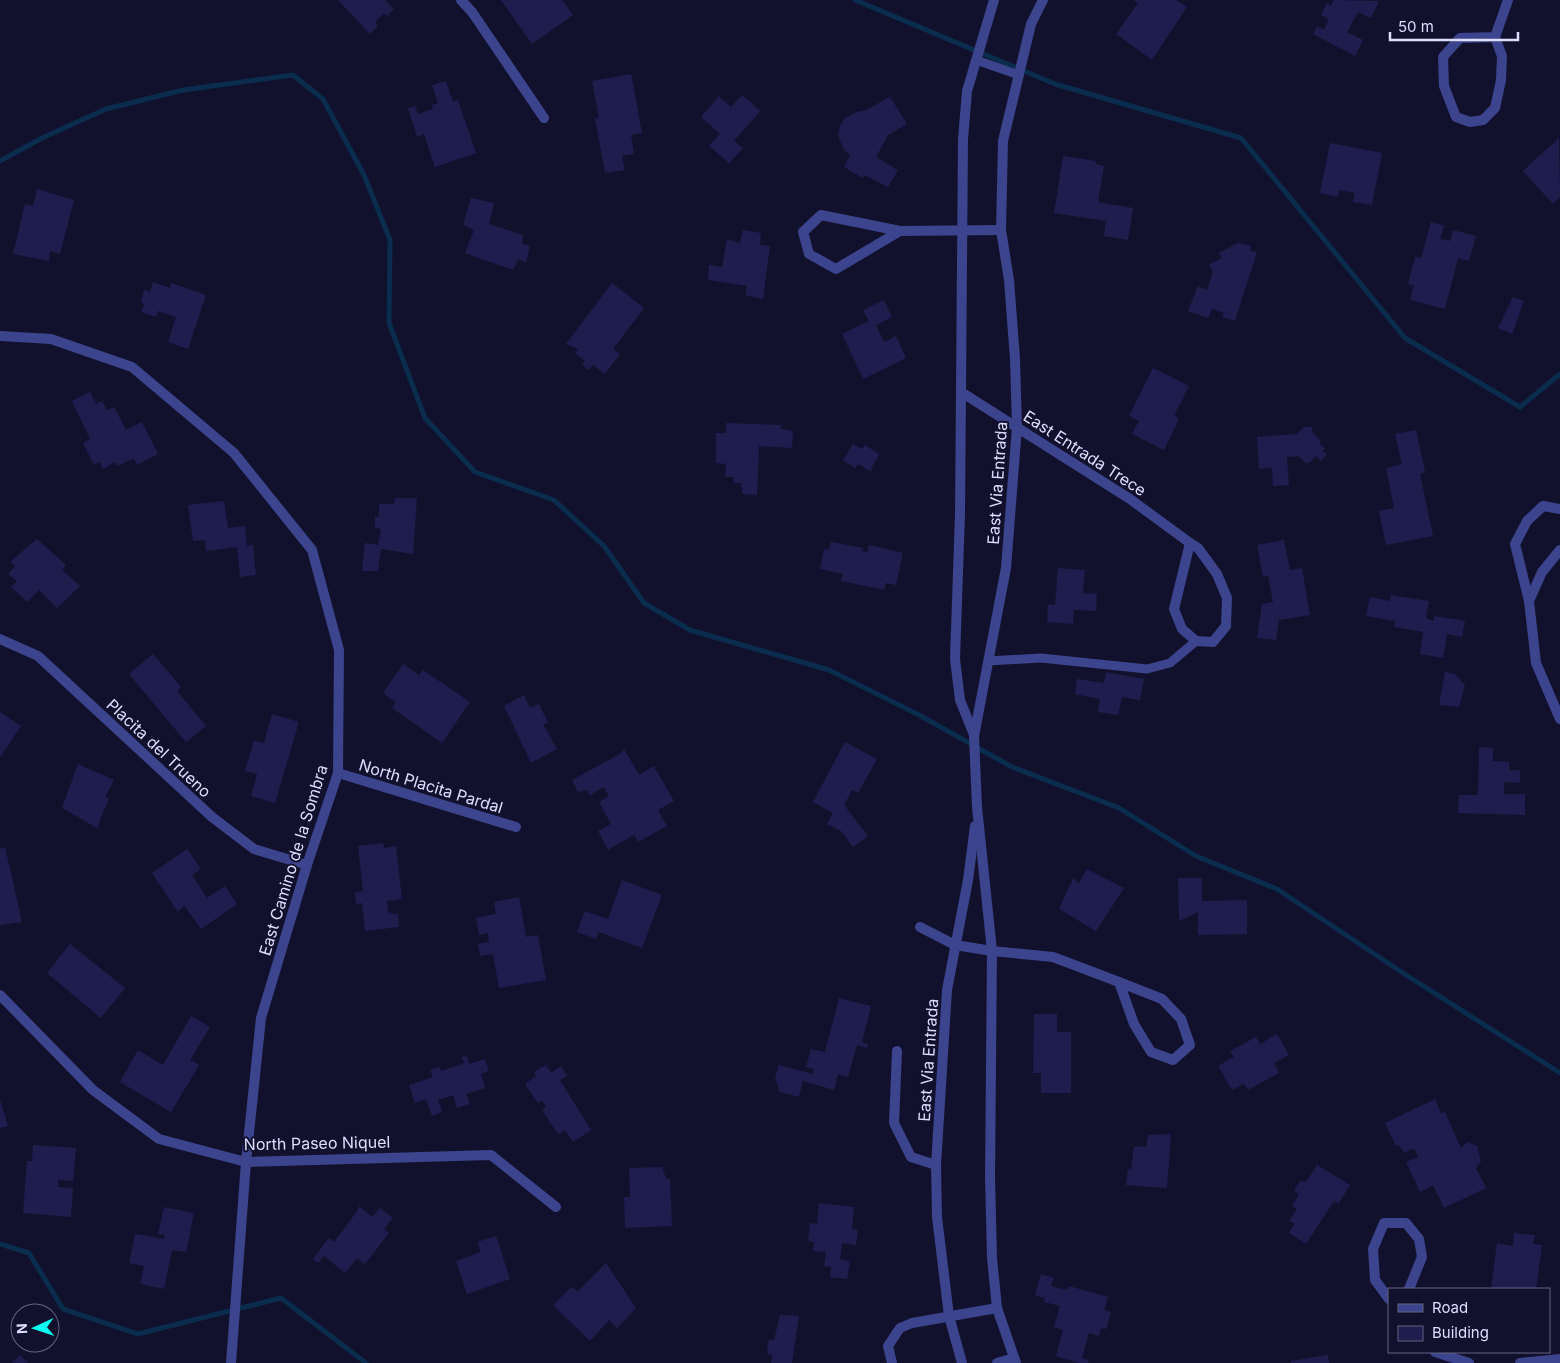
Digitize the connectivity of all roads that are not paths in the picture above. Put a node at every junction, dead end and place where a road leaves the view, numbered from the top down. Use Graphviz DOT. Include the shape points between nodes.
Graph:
graph roads {
  1 [pos="461,0"];
  2 [pos="994,0"];
  3 [pos="1043,0"];
  4 [pos="1508,0"];
  5 [pos="1495,37"];
  6 [pos="976,60"];
  7 [pos="1019,75"];
  8 [pos="544,118"];
  9 [pos="963,230"];
  10 [pos="1001,230"];
  11 [pos="900,231"];
  12 [pos="0,336"];
  13 [pos="961,392"];
  14 [pos="1017,427"];
  15 [pos="1560,509"];
  16 [pos="1190,543"];
  17 [pos="1560,550"];
  18 [pos="1529,601"];
  19 [pos="0,639"];
  20 [pos="1196,641"];
  21 [pos="988,661"];
  22 [pos="1560,719"];
  23 [pos="974,736"];
  24 [pos="338,773"];
  25 [pos="977,807"];
  26 [pos="516,827"];
  27 [pos="307,865"];
  28 [pos="920,927"];
  29 [pos="955,945"];
  30 [pos="992,951"];
  31 [pos="1119,982"];
  32 [pos="0,995"];
  33 [pos="897,1051"];
  34 [pos="246,1162"];
  35 [pos="936,1165"];
  36 [pos="556,1207"];
  37 [pos="1409,1288"];
  38 [pos="1388,1297"];
  39 [pos="997,1308"];
  40 [pos="949,1316"];
  41 [pos="1438,1353"];
  42 [pos="1560,1359"];
  43 [pos="1015,1361"];
  44 [pos="231,1363"];
  45 [pos="892,1363"];
  46 [pos="962,1363"];
  47 [pos="997,1363"];
  48 [pos="1469,1363"];
  49 [pos="1520,1363"];
  1 -- 8 [label="street"];
  2 -- 6 [label="street, East Via Entrada"];
  3 -- 7 [label="street, East Via Entrada" via="1031,24"];
  4 -- 5 [label="street"];
  5 -- 5 [label="street" via="1460,38 1442,57 1444,86 1456,117 1470,122 1483,120 1495,108 1502,56"];
  6 -- 7 [label="lane"];
  6 -- 9 [label="street, East Via Entrada" via="966,91"];
  7 -- 10 [label="street, East Via Entrada" via="1003,141"];
  9 -- 10 [label="street"];
  9 -- 11 [label="street"];
  9 -- 13 [label="street, East Via Entrada"];
  10 -- 14 [label="street, East Via Entrada" via="1008,270"];
  11 -- 11 [label="street" via="821,215 803,232 809,254 836,269"];
  12 -- 24 [label="street, East Camino de la Sombra" via="51,339 132,367 234,453 312,550 340,650"];
  13 -- 14 [label="street, East Entrada Trece"];
  13 -- 23 [label="street, East Via Entrada" via="954,659 960,700"];
  14 -- 16 [label="street, East Entrada Trece" via="1130,499"];
  14 -- 21 [label="street, East Via Entrada" via="1006,568"];
  15 -- 18 [label="street" via="1543,506 1527,521 1515,544"];
  16 -- 20 [label="street" via="1174,609 1182,629"];
  16 -- 20 [label="street, East Entrada Trece" via="1198,548 1216,574 1228,598 1226,626 1213,642"];
  17 -- 18 [label="street" via="1542,572"];
  18 -- 22 [label="street" via="1536,663"];
  19 -- 27 [label="street, Placita del Trueno" via="38,656 212,817 254,849"];
  20 -- 21 [label="lane" via="1170,663 1147,669 1042,658"];
  21 -- 23 [label="street, East Via Entrada"];
  23 -- 25 [label="street, East Via Entrada"];
  24 -- 26 [label="street, North Placita Pardal"];
  24 -- 27 [label="street, East Camino de la Sombra"];
  25 -- 29 [label="street, East Via Entrada" via="968,880"];
  25 -- 30 [label="street, East Via Entrada"];
  27 -- 34 [label="street, East Camino de la Sombra" via="261,1018"];
  28 -- 29 [label="street"];
  29 -- 30 [label="street"];
  29 -- 35 [label="street, East Via Entrada" via="947,990"];
  30 -- 31 [label="street" via="1053,957"];
  30 -- 39 [label="street, East Via Entrada" via="990,1177"];
  31 -- 31 [label="street" via="1162,999 1181,1018 1190,1045 1173,1060 1151,1052 1134,1024"];
  32 -- 34 [label="street, North Paseo Niquel" via="93,1090 159,1139"];
  33 -- 35 [label="street" via="894,1123 912,1156"];
  34 -- 36 [label="street, North Paseo Niquel" via="491,1155"];
  34 -- 44 [label="street, East Camino de la Sombra"];
  35 -- 40 [label="street, East Via Entrada" via="937,1216"];
  37 -- 38 [label="street" via="1422,1257 1420,1239 1406,1223 1384,1223 1373,1249 1375,1280"];
  39 -- 40 [label="street"];
  39 -- 43 [label="street, East Via Entrada"];
  40 -- 45 [label="street" via="900,1328 888,1346"];
  40 -- 46 [label="street, East Via Entrada"];
  41 -- 48 [label="street"];
  42 -- 49 [label="street"];
  43 -- 47 [label="street, East Via Entrada"];
}
